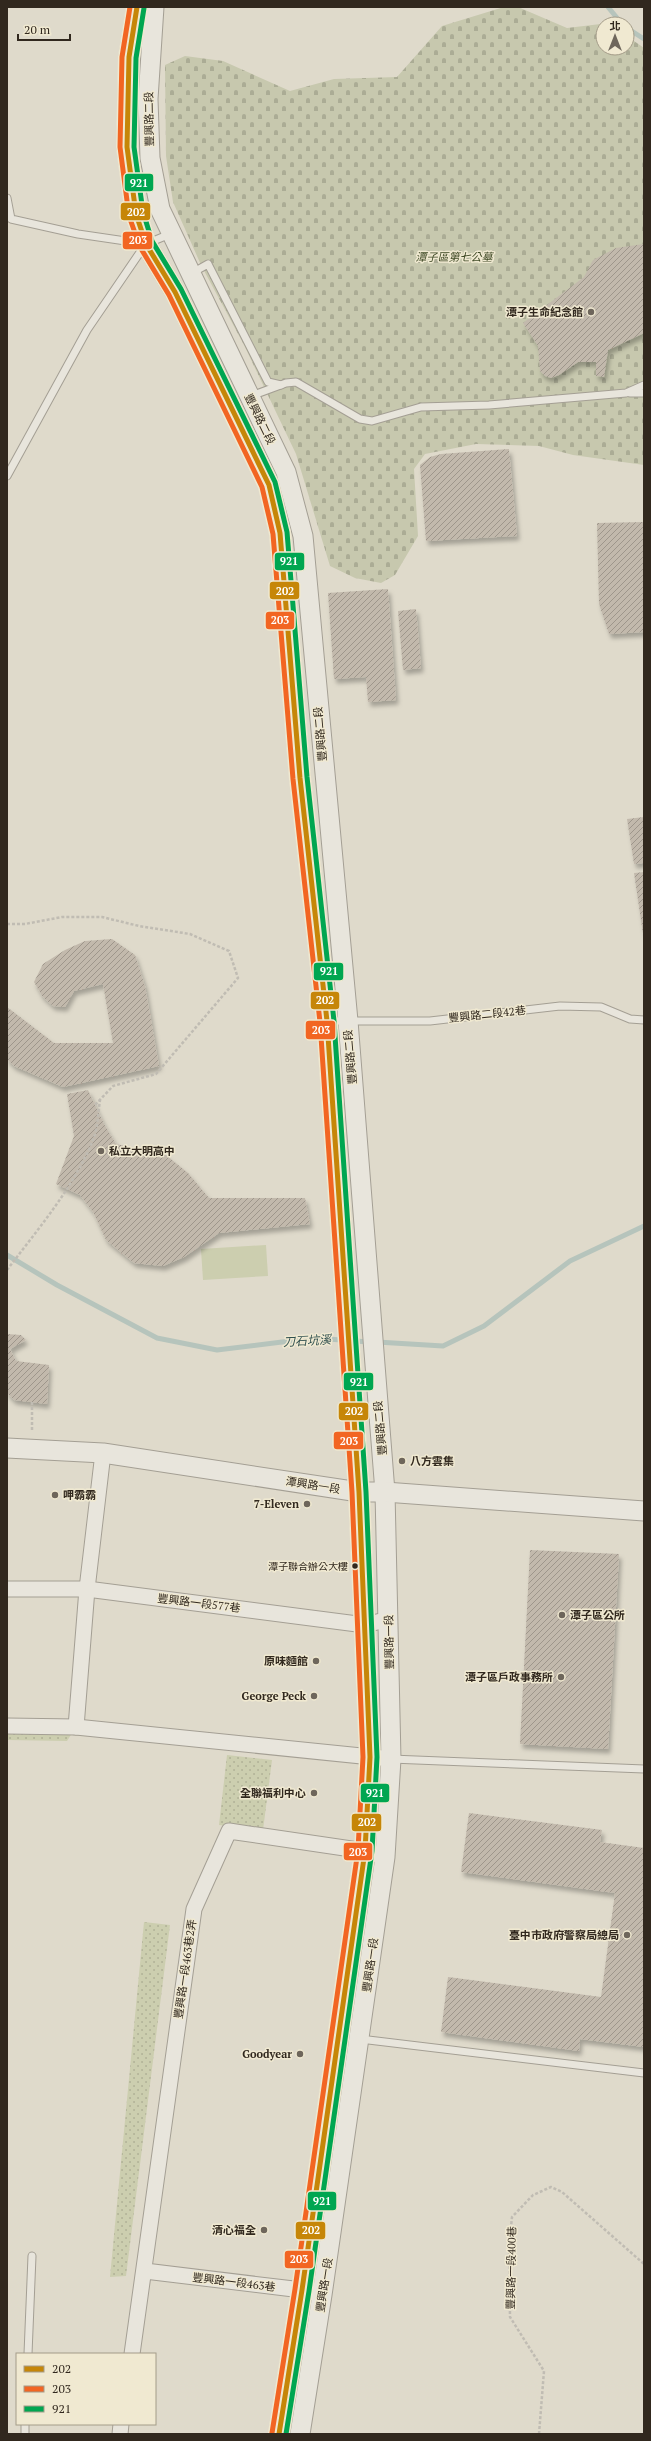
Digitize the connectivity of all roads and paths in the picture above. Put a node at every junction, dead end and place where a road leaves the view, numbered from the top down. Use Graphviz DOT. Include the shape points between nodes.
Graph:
graph roads {
  1 [pos="137,7"];
  2 [pos="154,7"];
  3 [pos="7,198"];
  4 [pos="9,221"];
  5 [pos="170,234"];
  6 [pos="146,244"];
  7 [pos="190,274"];
  8 [pos="281,385"];
  9 [pos="644,385"];
  10 [pos="626,393"];
  11 [pos="644,393"];
  12 [pos="249,397"];
  13 [pos="7,476"];
  14 [pos="7,924"];
  15 [pos="644,1020"];
  16 [pos="327,1021"];
  17 [pos="348,1021"];
  18 [pos="100,1100"];
  19 [pos="95,1105"];
  20 [pos="7,1270"];
  21 [pos="32,1402"];
  22 [pos="7,1448"];
  23 [pos="33,1449"];
  24 [pos="103,1452"];
  25 [pos="359,1492"];
  26 [pos="385,1492"];
  27 [pos="644,1511"];
  28 [pos="7,1589"];
  29 [pos="87,1589"];
  30 [pos="389,1619"];
  31 [pos="365,1625"];
  32 [pos="7,1726"];
  33 [pos="76,1727"];
  34 [pos="370,1757"];
  35 [pos="391,1759"];
  36 [pos="644,1769"];
  37 [pos="365,1851"];
  38 [pos="385,1857"];
  39 [pos="340,2036"];
  40 [pos="360,2039"];
  41 [pos="644,2073"];
  42 [pos="32,2256"];
  43 [pos="644,2264"];
  44 [pos="145,2271"];
  45 [pos="302,2290"];
  46 [pos="322,2295"];
  47 [pos="28,2353"];
  48 [pos="132,2353"];
  49 [pos="279,2434"];
  50 [pos="300,2434"];
  51 [pos="539,2434"];
  1 -- 6 [label="street, 豐興路二段" via="129,57 127,147 136,214"];
  2 -- 5 [label="street, 豐興路二段" via="148,98 150,158 160,209"];
  3 -- 4 [label="lane"];
  4 -- 6 [label="lane"];
  5 -- 6 [label="lane"];
  5 -- 7 [label="street, 豐興路二段"];
  6 -- 13 [label="lane" via="87,330"];
  6 -- 16 [label="street, 豐興路二段" via="175,292 269,485 280,533 300,778"];
  7 -- 8 [label="lane" via="208,264 268,382"];
  7 -- 12 [label="street, 豐興路二段"];
  8 -- 10 [label="lane" via="296,382 360,419 372,421 421,408 490,405"];
  8 -- 12 [label="lane"];
  9 -- 10 [label="lane"];
  10 -- 11 [label="lane"];
  12 -- 17 [label="street, 豐興路二段" via="286,472 303,536"];
  14 -- 18 [label="path" via="25,924 62,917 102,917 138,926 190,934 229,951 238,978 156,1074 113,1086"];
  15 -- 17 [label="lane, 豐興路二段42巷" via="630,1019 600,1006 560,1006 430,1020"];
  16 -- 17 [label="lane, 豐興路二段42巷"];
  16 -- 25 [label="street, 豐興路二段"];
  17 -- 26 [label="street, 豐興路二段"];
  18 -- 19 [label="path"];
  18 -- 20 [label="path" via="94,1139 46,1218"];
  21 -- 23 [label="path"];
  22 -- 23 [label="street, 潭興路一段"];
  23 -- 24 [label="street, 潭興路一段"];
  24 -- 25 [label="street, 潭興路一段"];
  24 -- 29 [label="street"];
  25 -- 26 [label="street, 潭興路一段"];
  25 -- 31 [label="street, 豐興路一段"];
  26 -- 27 [label="street, 潭興路一段"];
  26 -- 30 [label="street, 豐興路一段"];
  28 -- 29 [label="street, 豐興路一段577巷"];
  29 -- 31 [label="street, 豐興路一段577巷"];
  29 -- 33 [label="street"];
  30 -- 31 [label="street, 豐興路一段577巷"];
  30 -- 35 [label="street, 豐興路一段"];
  31 -- 34 [label="street, 豐興路一段"];
  32 -- 33 [label="street"];
  33 -- 34 [label="street"];
  34 -- 35 [label="street"];
  34 -- 37 [label="street, 豐興路一段"];
  35 -- 36 [label="lane"];
  35 -- 38 [label="street, 豐興路一段"];
  37 -- 38 [label="street, 豐興路一段463巷2弄"];
  37 -- 39 [label="street, 豐興路一段"];
  37 -- 44 [label="street, 豐興路一段463巷2弄" via="229,1831 194,1909"];
  38 -- 40 [label="street, 豐興路一段"];
  39 -- 40 [label="lane"];
  39 -- 45 [label="street, 豐興路一段"];
  40 -- 41 [label="lane"];
  40 -- 46 [label="street, 豐興路一段"];
  42 -- 47 [label="lane"];
  43 -- 51 [label="path, 豐興路一段400巷" via="562,2192 551,2187 533,2195 512,2217 509,2246 510,2317 544,2371"];
  44 -- 45 [label="street, 豐興路一段463巷"];
  44 -- 48 [label="street"];
  45 -- 46 [label="street, 豐興路一段463巷"];
  45 -- 49 [label="street, 豐興路一段"];
  46 -- 50 [label="street, 豐興路一段"];
}
